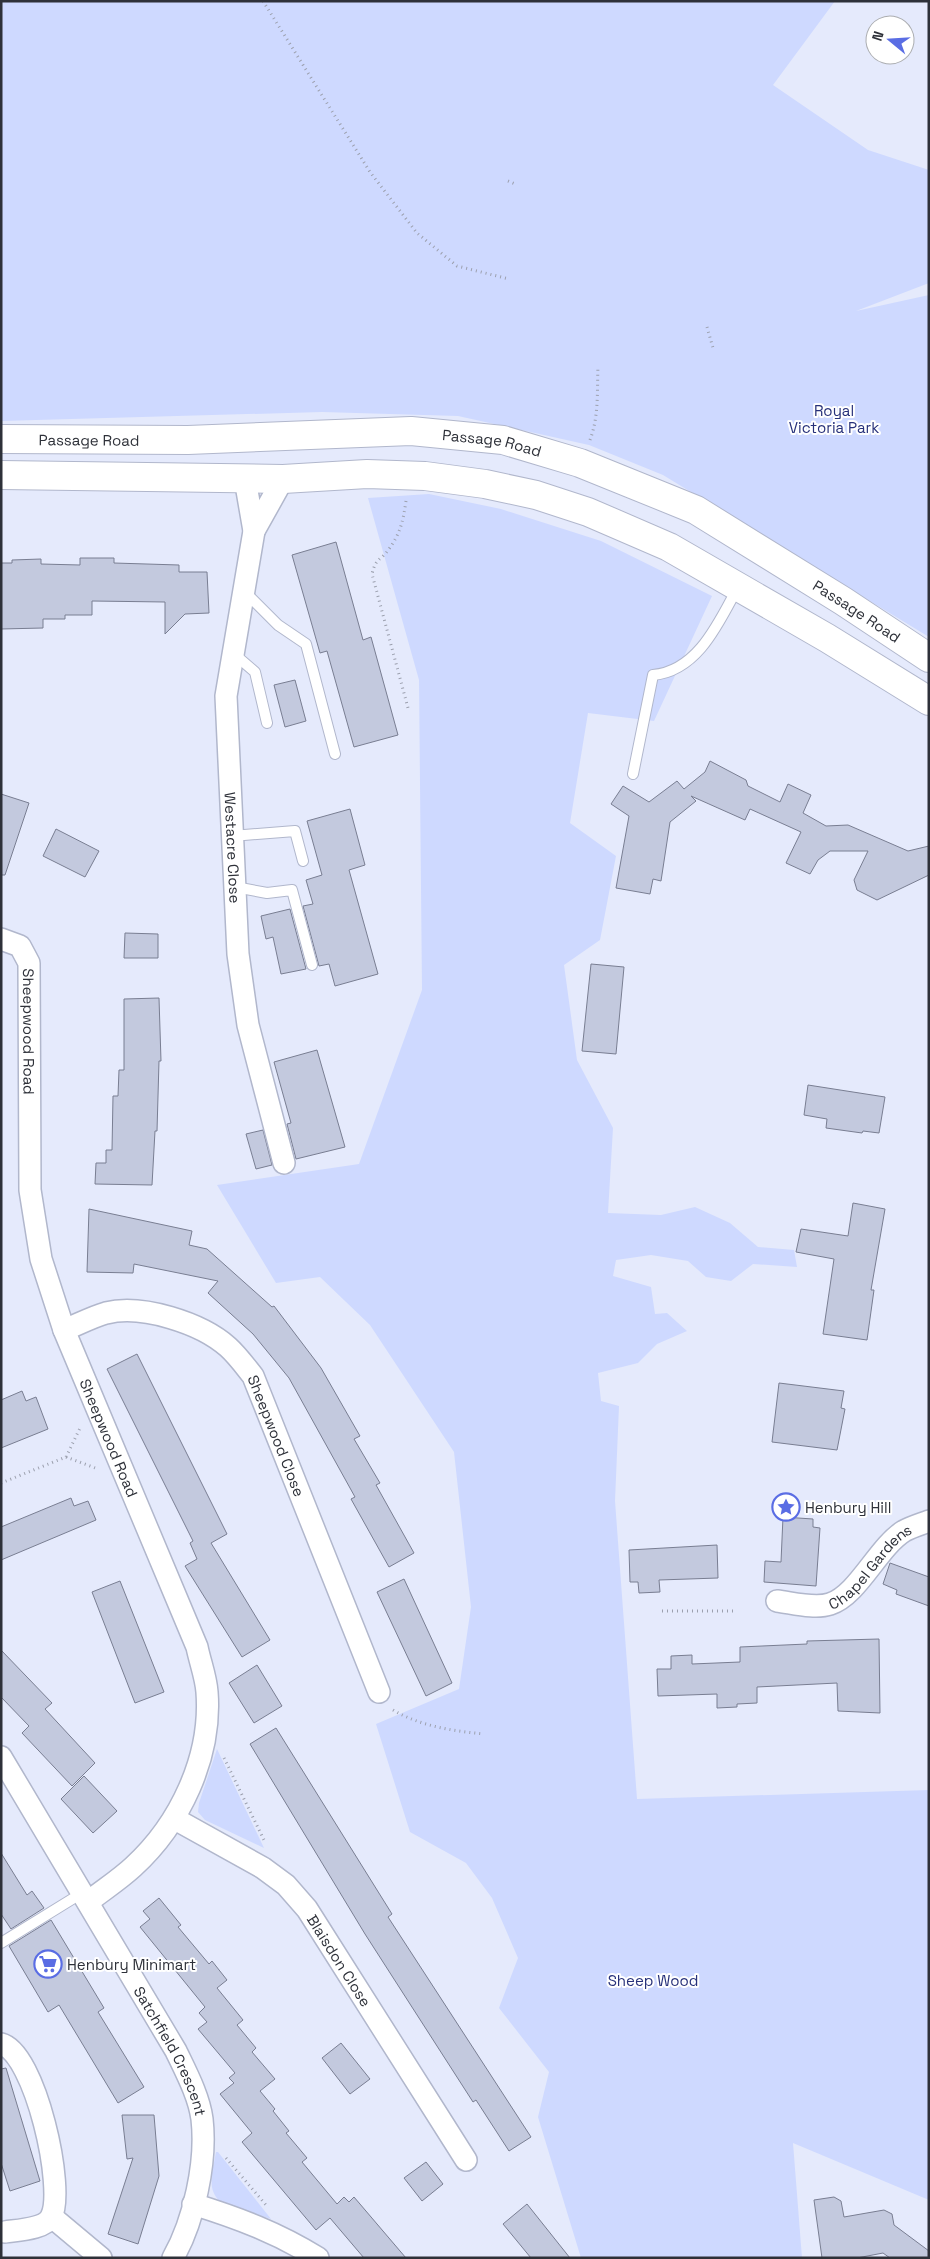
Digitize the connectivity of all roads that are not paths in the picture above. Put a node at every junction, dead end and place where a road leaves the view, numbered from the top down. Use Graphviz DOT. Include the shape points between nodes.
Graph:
graph roads {
  1 [pos="1,439"];
  2 [pos="1,476"];
  3 [pos="245,479"];
  4 [pos="283,479"];
  5 [pos="254,531"];
  6 [pos="739,587"];
  7 [pos="243,590"];
  8 [pos="232,652"];
  9 [pos="929,658"];
  10 [pos="929,701"];
  11 [pos="267,723"];
  12 [pos="334,754"];
  13 [pos="632,774"];
  14 [pos="232,836"];
  15 [pos="303,861"];
  16 [pos="235,887"];
  17 [pos="1,939"];
  18 [pos="312,965"];
  19 [pos="284,1163"];
  20 [pos="64,1330"];
  21 [pos="929,1521"];
  22 [pos="777,1601"];
  23 [pos="379,1692"];
  24 [pos="1,1757"];
  25 [pos="175,1819"];
  26 [pos="85,1897"];
  27 [pos="1,1943"];
  28 [pos="1,2044"];
  29 [pos="466,2151"];
  30 [pos="193,2204"];
  31 [pos="52,2216"];
  32 [pos="5,2232"];
  33 [pos="101,2258"];
  34 [pos="173,2258"];
  35 [pos="318,2258"];
  1 -- 9 [label="main road, Passage Road" via="188,440 411,431 503,440 580,463 696,510"];
  2 -- 3 [label="main road"];
  3 -- 4 [label="main road"];
  3 -- 5 [label="street, Westacre Close"];
  4 -- 5 [label="street, Westacre Close"];
  4 -- 6 [label="main road" via="367,474 425,476 536,495 588,512 669,547"];
  5 -- 7 [label="street, Westacre Close"];
  6 -- 10 [label="main road"];
  6 -- 13 [label="lane" via="704,646 677,668 653,675"];
  7 -- 8 [label="street, Westacre Close"];
  7 -- 12 [label="lane" via="278,625 306,644"];
  8 -- 11 [label="lane" via="255,672"];
  8 -- 14 [label="street, Westacre Close" via="226,696"];
  14 -- 15 [label="lane" via="295,831"];
  14 -- 16 [label="street, Westacre Close"];
  16 -- 18 [label="lane" via="267,893 292,890"];
  16 -- 19 [label="street, Westacre Close" via="238,954 248,1025"];
  17 -- 20 [label="street, Sheepwood Road" via="20,946 29,963 30,1190 41,1260"];
  20 -- 23 [label="street, Sheepwood Close" via="107,1313 138,1312 197,1327 228,1347 253,1376"];
  20 -- 25 [label="street, Sheepwood Road" via="197,1647 207,1691 207,1722 199,1760"];
  21 -- 22 [label="street, Chapel Gardens" via="903,1532 867,1568 847,1595 830,1604 809,1615"];
  24 -- 26 [label="street, Satchfield Crescent"];
  25 -- 26 [label="street, Sheepwood Road" via="133,1867"];
  25 -- 29 [label="street, Blaisdon Close" via="263,1868 286,1885 307,1909"];
  26 -- 27 [label="lane"];
  26 -- 30 [label="street, Satchfield Crescent" via="176,2051 192,2087 202,2118 199,2180"];
  28 -- 31 [label="street" via="17,2057 38,2097 52,2161"];
  30 -- 34 [label="street, Satchfield Crescent" via="183,2241"];
  30 -- 35 [label="street" via="258,2226"];
  31 -- 32 [label="street" via="45,2224"];
  31 -- 33 [label="street"];
}
